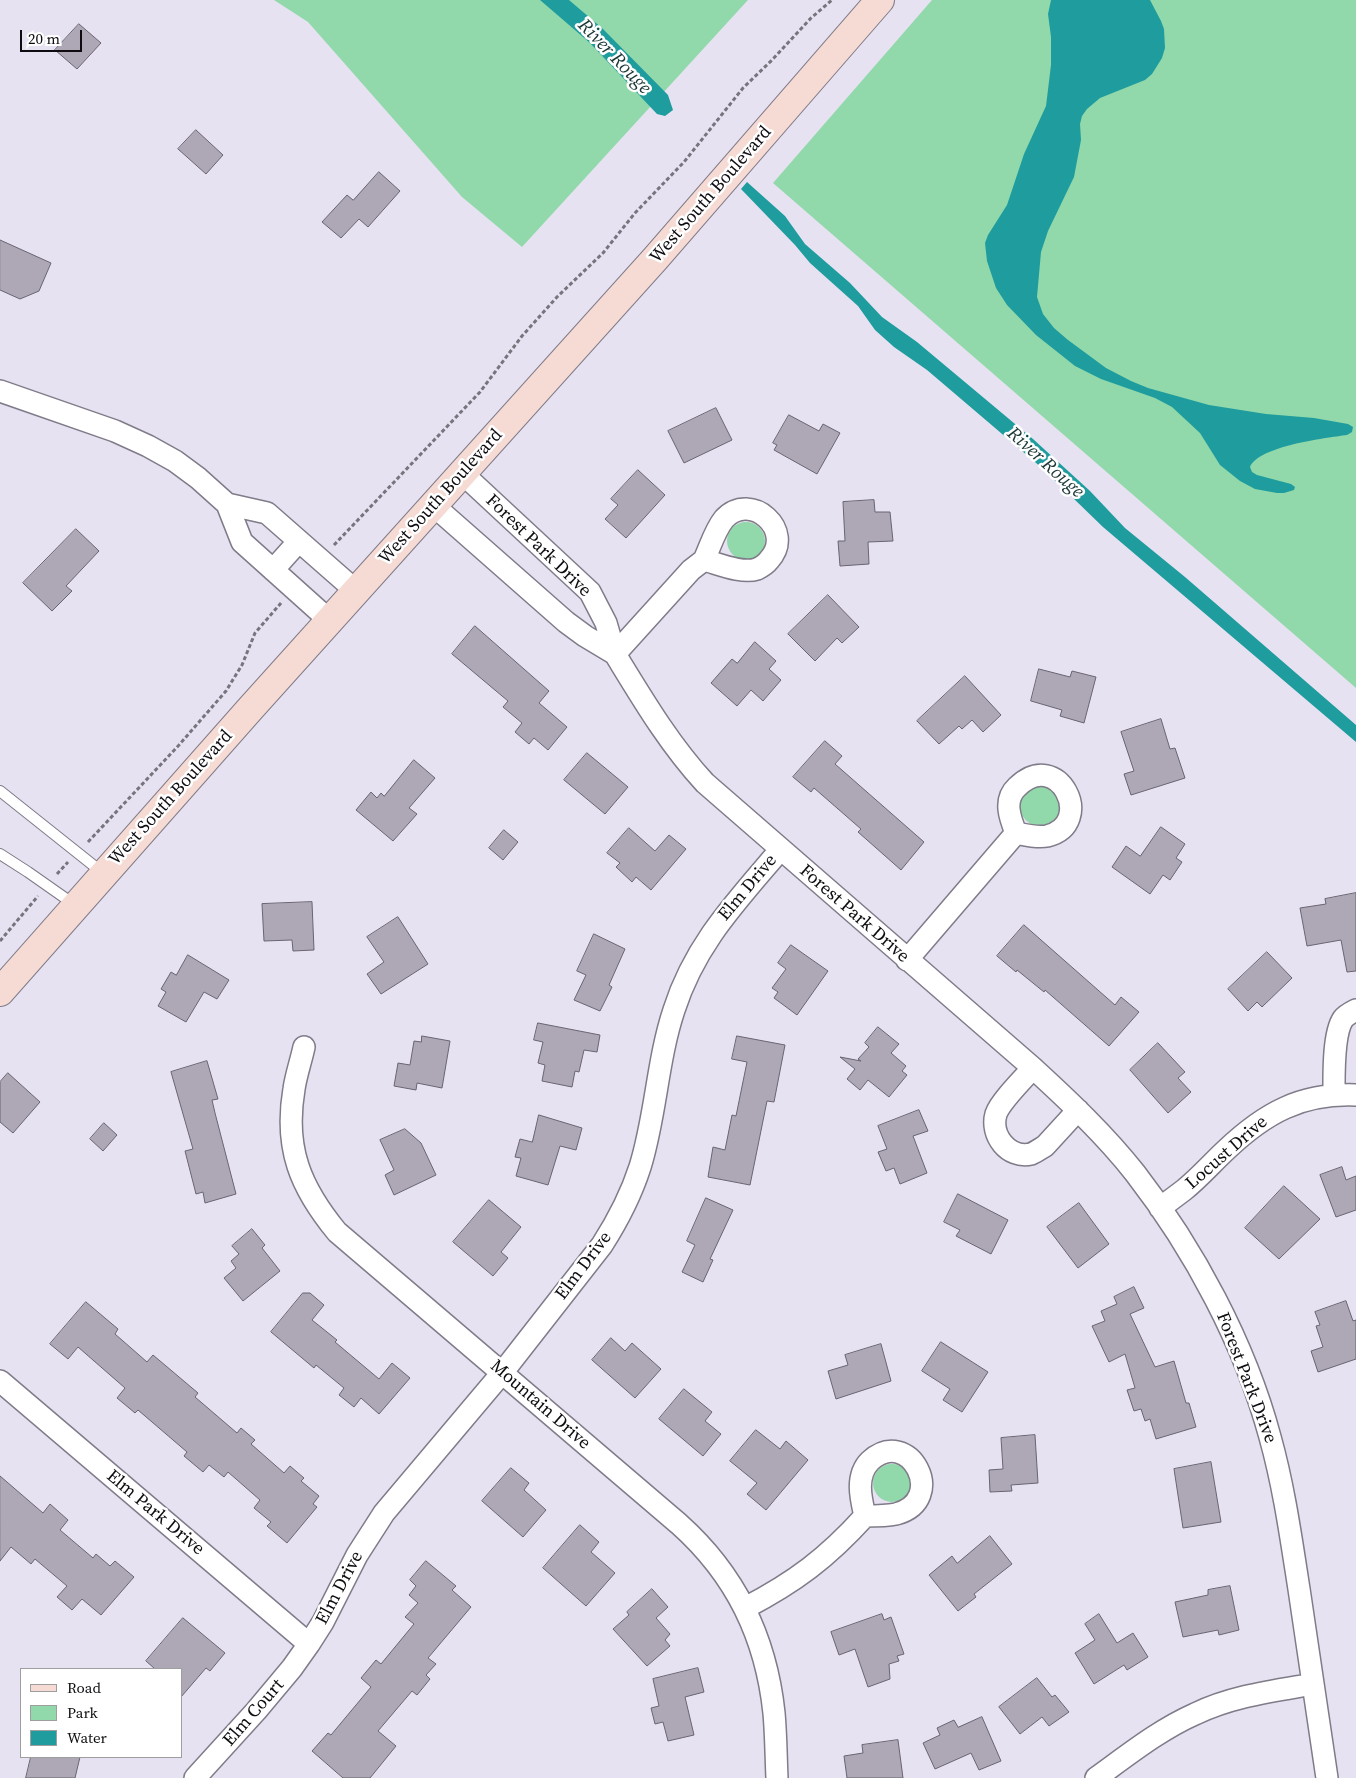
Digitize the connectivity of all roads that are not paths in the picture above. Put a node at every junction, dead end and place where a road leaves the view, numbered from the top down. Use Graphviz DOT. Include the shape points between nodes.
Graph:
graph roads {
  1 [pos="880,0"];
  2 [pos="0,391"];
  3 [pos="462,473"];
  4 [pos="227,504"];
  5 [pos="433,505"];
  6 [pos="298,541"];
  7 [pos="704,560"];
  8 [pos="273,570"];
  9 [pos="356,591"];
  10 [pos="329,620"];
  11 [pos="615,654"];
  12 [pos="0,791"];
  13 [pos="1016,833"];
  14 [pos="780,850"];
  15 [pos="0,854"];
  16 [pos="104,874"];
  17 [pos="76,906"];
  18 [pos="907,960"];
  19 [pos="0,992"];
  20 [pos="1356,1010"];
  21 [pos="304,1047"];
  22 [pos="1033,1068"];
  23 [pos="1334,1094"];
  24 [pos="1356,1095"];
  25 [pos="1078,1110"];
  26 [pos="1160,1208"];
  27 [pos="502,1373"];
  28 [pos="0,1381"];
  29 [pos="865,1516"];
  30 [pos="744,1608"];
  31 [pos="309,1644"];
  32 [pos="1313,1684"];
  33 [pos="196,1778"];
  34 [pos="777,1778"];
  35 [pos="1096,1778"];
  36 [pos="1327,1778"];
  1 -- 3 [label="main road, West South Boulevard" via="655,259"];
  2 -- 4 [label="street" via="115,431 148,446 183,467"];
  3 -- 5 [label="main road, West South Boulevard"];
  3 -- 11 [label="street, Forest Park Drive" via="590,592 606,623"];
  4 -- 6 [label="street" via="267,513"];
  4 -- 8 [label="street" via="242,542"];
  5 -- 9 [label="main road, West South Boulevard"];
  5 -- 11 [label="street, Forest Park Drive" via="566,622"];
  6 -- 8 [label="street"];
  6 -- 9 [label="street"];
  7 -- 11 [label="street" via="691,570"];
  8 -- 10 [label="street"];
  9 -- 10 [label="main road, West South Boulevard"];
  10 -- 16 [label="main road, West South Boulevard"];
  11 -- 14 [label="street, Forest Park Drive" via="686,763"];
  12 -- 16 [label="lane"];
  13 -- 18 [label="street"];
  14 -- 18 [label="street, Forest Park Drive"];
  14 -- 27 [label="street, Elm Drive" via="716,927 687,976 669,1025 641,1165 625,1207 602,1245"];
  15 -- 17 [label="lane"];
  16 -- 17 [label="main road, West South Boulevard"];
  17 -- 19 [label="main road, West South Boulevard"];
  18 -- 22 [label="street, Forest Park Drive"];
  20 -- 23 [label="street" via="1343,1019 1338,1031"];
  21 -- 27 [label="street, Mountain Drive" via="294,1089 291,1125 294,1153 307,1191 337,1232"];
  22 -- 25 [label="street, Forest Park Drive"];
  22 -- 25 [label="street" via="996,1114 994,1127 1003,1145 1019,1154 1030,1154 1044,1146"];
  23 -- 24 [label="street, Locust Drive"];
  23 -- 26 [label="street, Locust Drive" via="1291,1104 1268,1116 1247,1130 1185,1189"];
  25 -- 26 [label="street, Forest Park Drive" via="1135,1173"];
  26 -- 32 [label="street, Forest Park Drive" via="1185,1245 1220,1309 1270,1434 1284,1496"];
  27 -- 30 [label="street, Mountain Drive" via="690,1534 723,1572"];
  27 -- 31 [label="street, Elm Drive" via="384,1513 357,1555"];
  28 -- 31 [label="street, Elm Park Drive"];
  29 -- 30 [label="street" via="843,1541 801,1575"];
  30 -- 34 [label="street, Mountain Drive" via="763,1652 769,1680"];
  31 -- 33 [label="street, Elm Court" via="256,1711"];
  32 -- 35 [label="street" via="1253,1694 1196,1713 1148,1740"];
  32 -- 36 [label="street, Forest Park Drive"];
}
